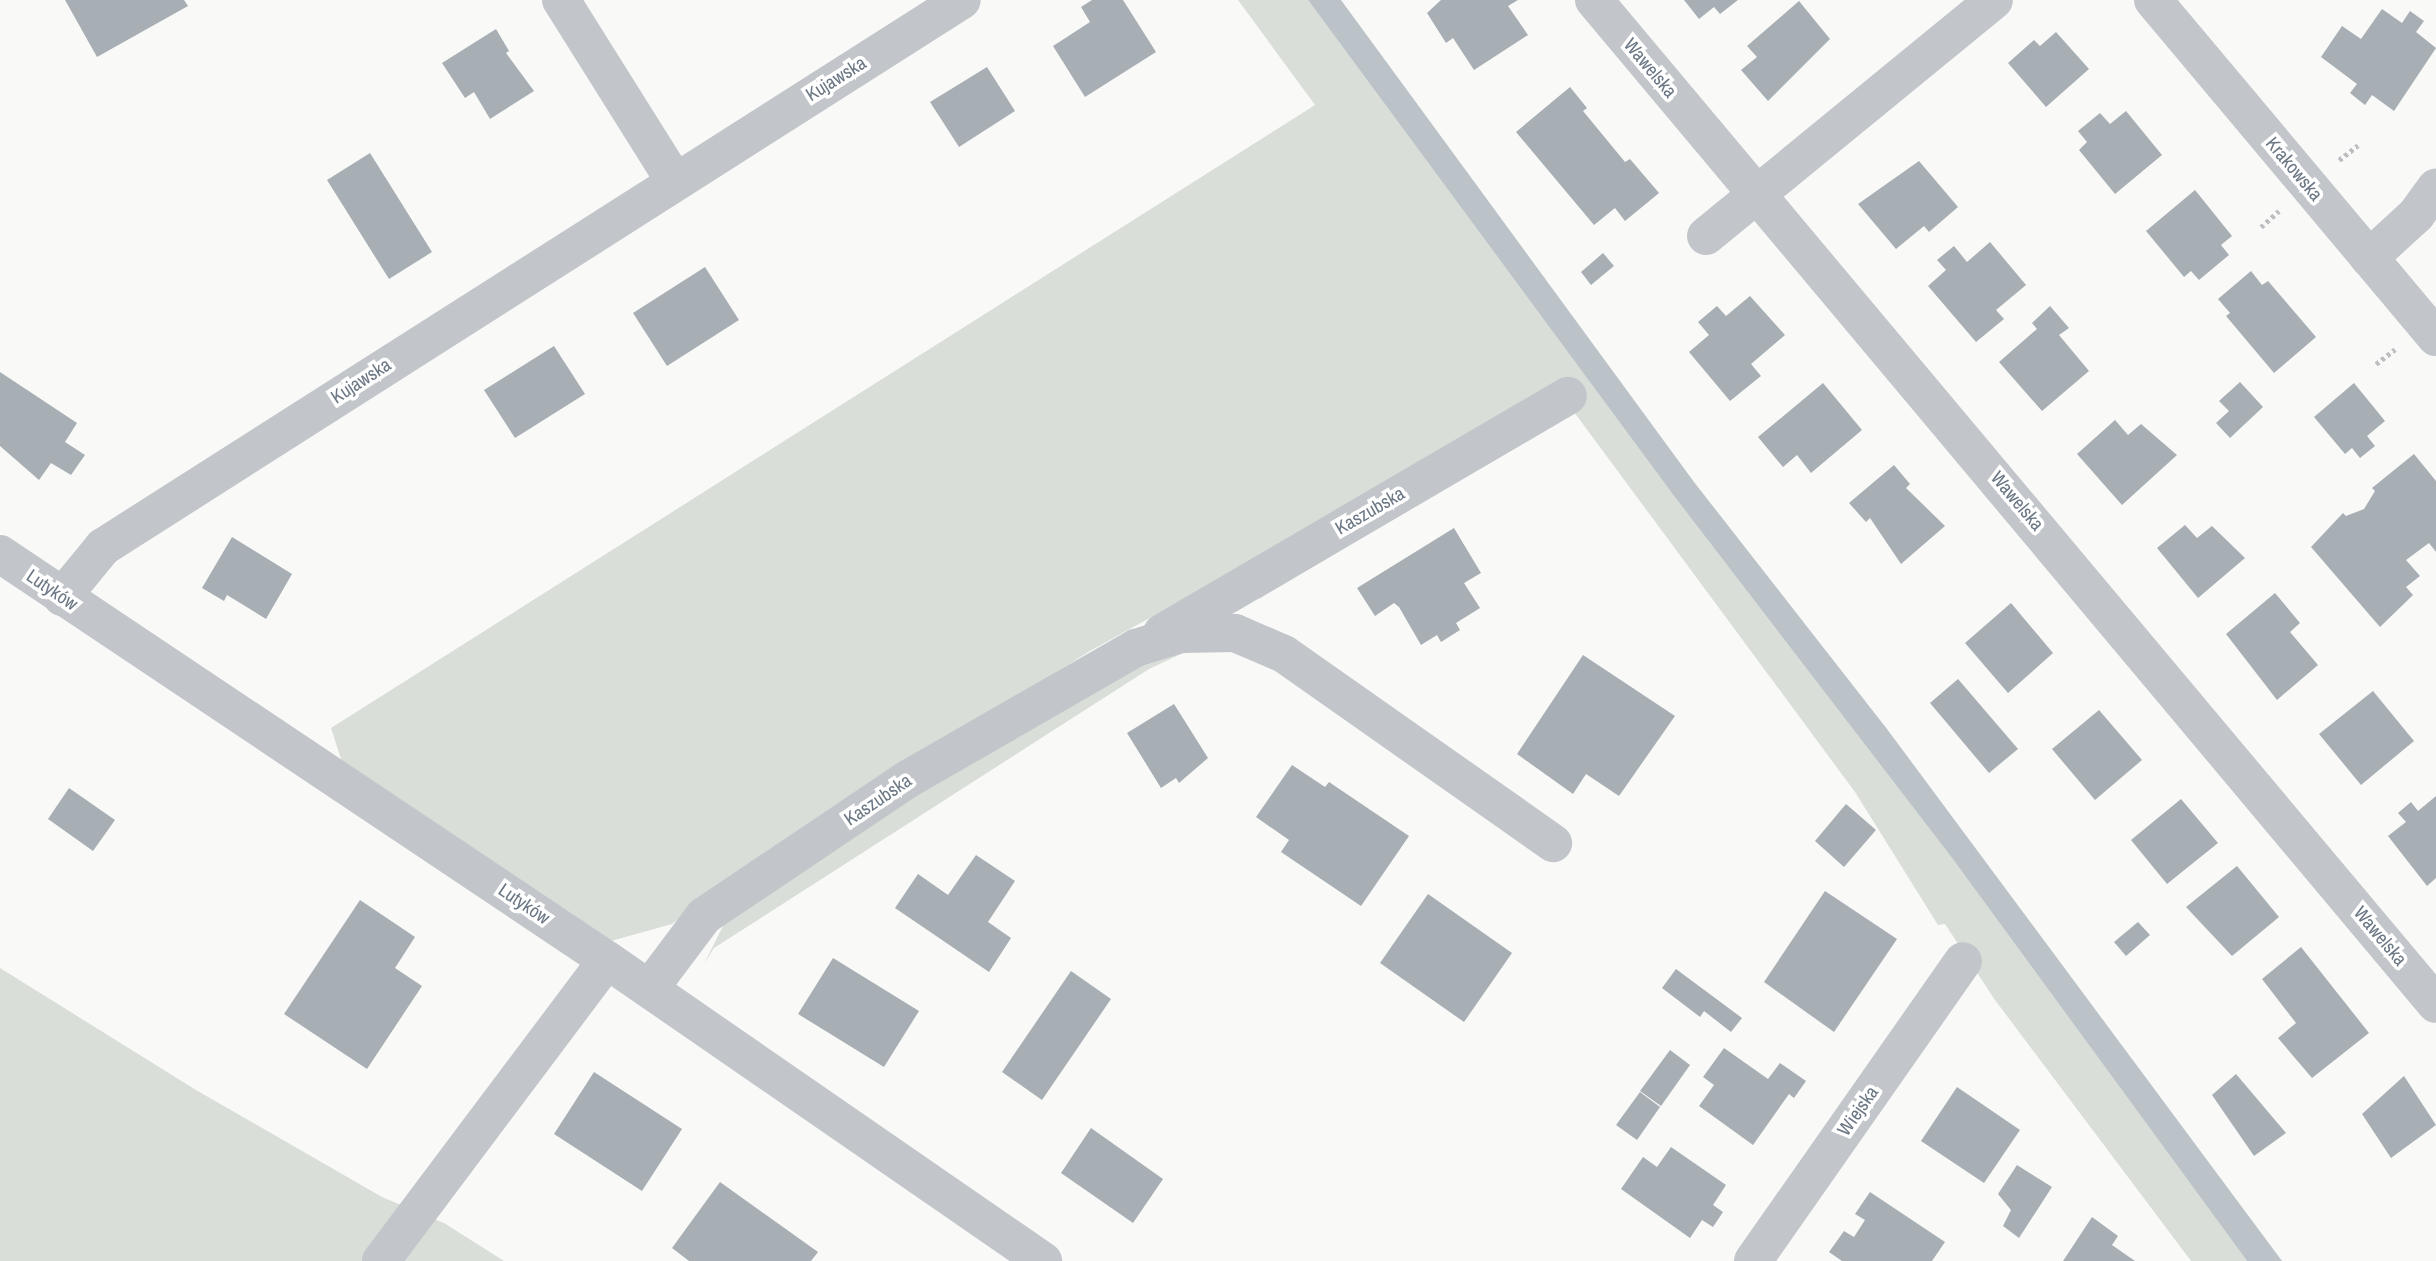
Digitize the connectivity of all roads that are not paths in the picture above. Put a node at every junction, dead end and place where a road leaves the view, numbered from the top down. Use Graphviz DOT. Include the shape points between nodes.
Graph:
graph roads {
  1 [pos="561,0"];
  2 [pos="962,0"];
  3 [pos="1594,0"];
  4 [pos="1994,0"];
  5 [pos="2153,0"];
  6 [pos="674,180"];
  7 [pos="2436,187"];
  8 [pos="1760,194"];
  9 [pos="1706,236"];
  10 [pos="2369,258"];
  11 [pos="2436,337"];
  12 [pos="1568,396"];
  13 [pos="0,554"];
  14 [pos="62,597"];
  15 [pos="1136,648"];
  16 [pos="1553,843"];
  17 [pos="607,960"];
  18 [pos="1963,961"];
  19 [pos="650,988"];
  20 [pos="2436,1004"];
  21 [pos="381,1261"];
  22 [pos="1044,1261"];
  23 [pos="1753,1261"];
  1 -- 6 [label="street"];
  2 -- 6 [label="street, Kujawska"];
  3 -- 8 [label="street, Wawelska"];
  4 -- 8 [label="street"];
  5 -- 10 [label="street, Krakowska"];
  6 -- 14 [label="street, Kujawska" via="103,547"];
  7 -- 10 [label="street" via="2416,215"];
  8 -- 9 [label="street"];
  8 -- 20 [label="street, Wawelska"];
  10 -- 11 [label="street, Krakowska"];
  12 -- 15 [label="street, Kaszubska"];
  13 -- 14 [label="street, Lutyków"];
  14 -- 17 [label="street, Lutyków"];
  15 -- 16 [label="street, Kaszubska" via="1181,634 1235,633 1284,654"];
  15 -- 19 [label="street, Kaszubska" via="908,779 704,916"];
  17 -- 19 [label="street, Lutyków"];
  17 -- 21 [label="street"];
  18 -- 23 [label="street, Wiejska"];
  19 -- 22 [label="street, Lutyków"];
}
